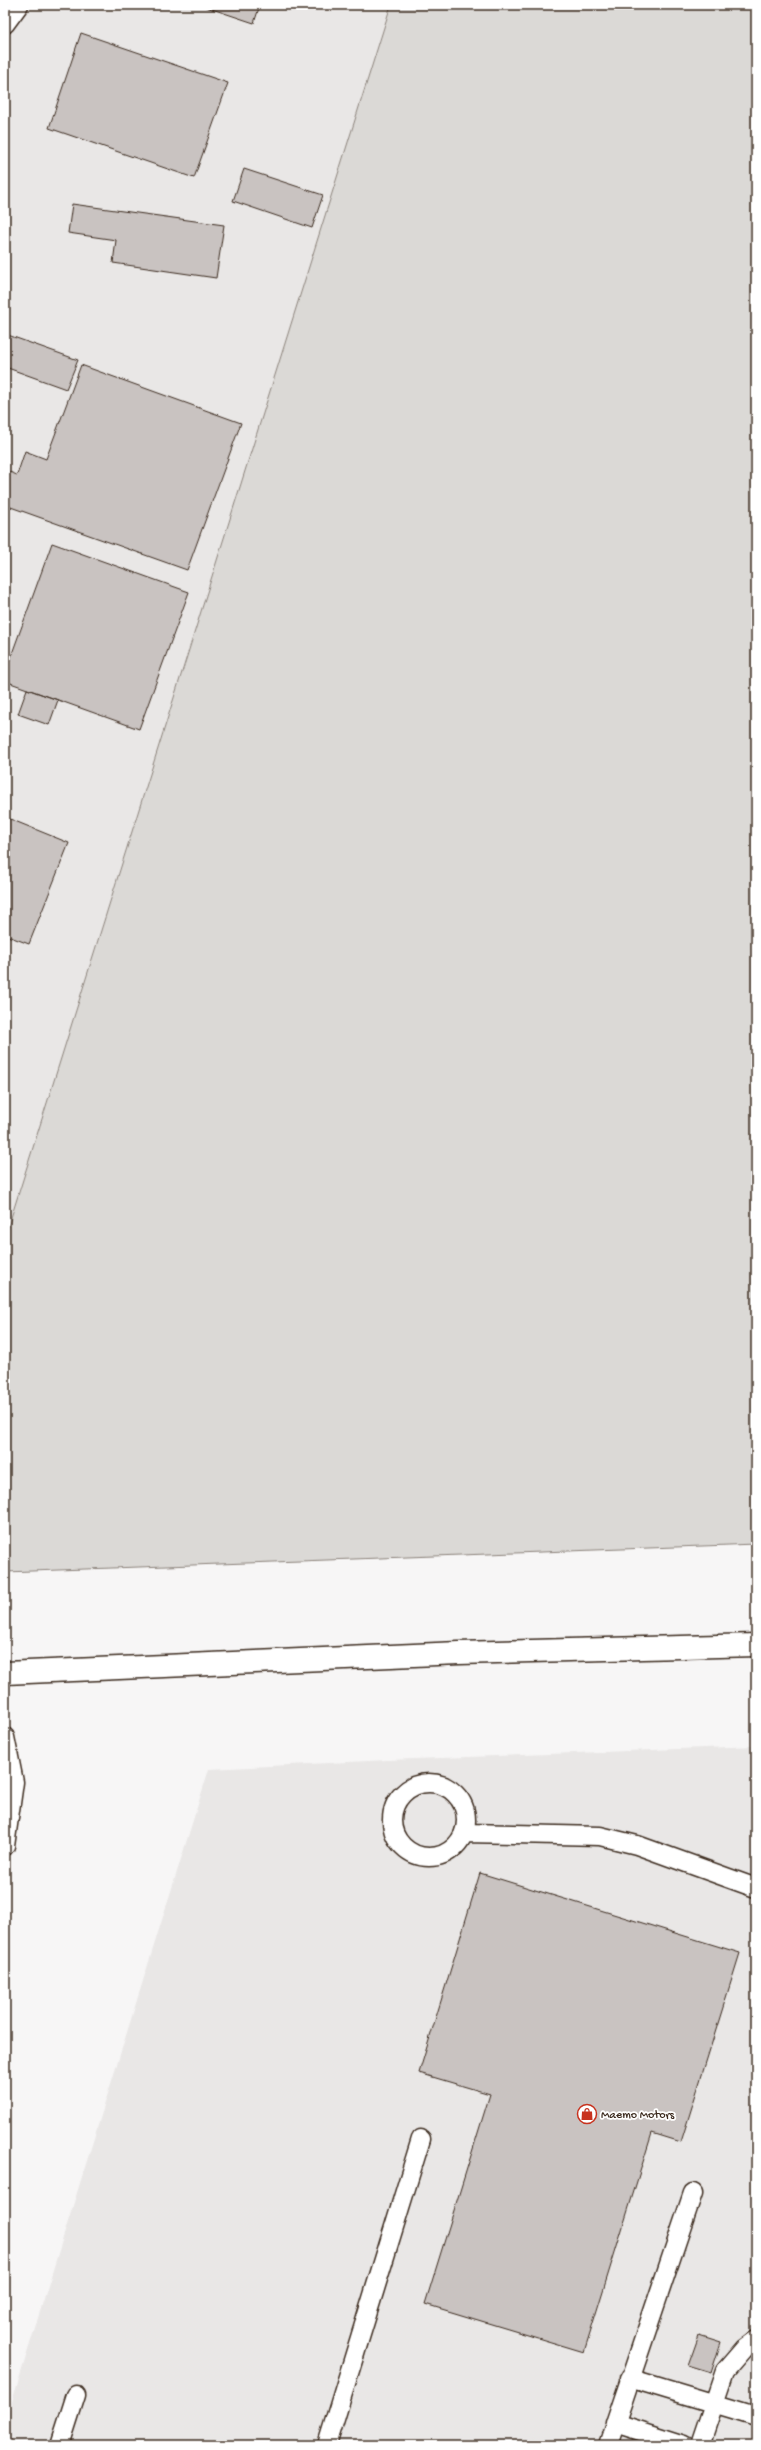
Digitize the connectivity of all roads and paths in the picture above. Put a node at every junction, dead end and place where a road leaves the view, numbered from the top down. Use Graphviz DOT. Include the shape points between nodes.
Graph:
graph roads {
  1 [pos="19,5"];
  2 [pos="5,24"];
  3 [pos="756,1645"];
  4 [pos="5,1673"];
  5 [pos="5,1738"];
  6 [pos="465,1833"];
  7 [pos="5,1846"];
  8 [pos="756,1888"];
  9 [pos="421,2139"];
  10 [pos="693,2192"];
  11 [pos="756,2340"];
  12 [pos="629,2378"];
  13 [pos="76,2395"];
  14 [pos="713,2404"];
  15 [pos="756,2416"];
  16 [pos="615,2423"];
  17 [pos="60,2445"];
  18 [pos="326,2445"];
  19 [pos="608,2445"];
  20 [pos="684,2445"];
  21 [pos="700,2445"];
  1 -- 2 [label="lane"];
  3 -- 4 [label="main road" via="459,1653"];
  5 -- 7 [label="lane" via="14,1782"];
  6 -- 6 [label="lane" via="455,1847 442,1856 425,1858 409,1852 397,1841 391,1825 394,1808 402,1794 417,1784 434,1783 449,1788 461,1800 467,1816"];
  6 -- 8 [label="lane" via="600,1836 637,1845"];
  9 -- 18 [label="lane"];
  10 -- 12 [label="lane"];
  11 -- 14 [label="lane" via="725,2370"];
  12 -- 14 [label="lane"];
  12 -- 16 [label="lane"];
  13 -- 17 [label="lane"];
  14 -- 15 [label="lane"];
  14 -- 21 [label="lane"];
  16 -- 19 [label="lane"];
  16 -- 20 [label="lane"];
}
